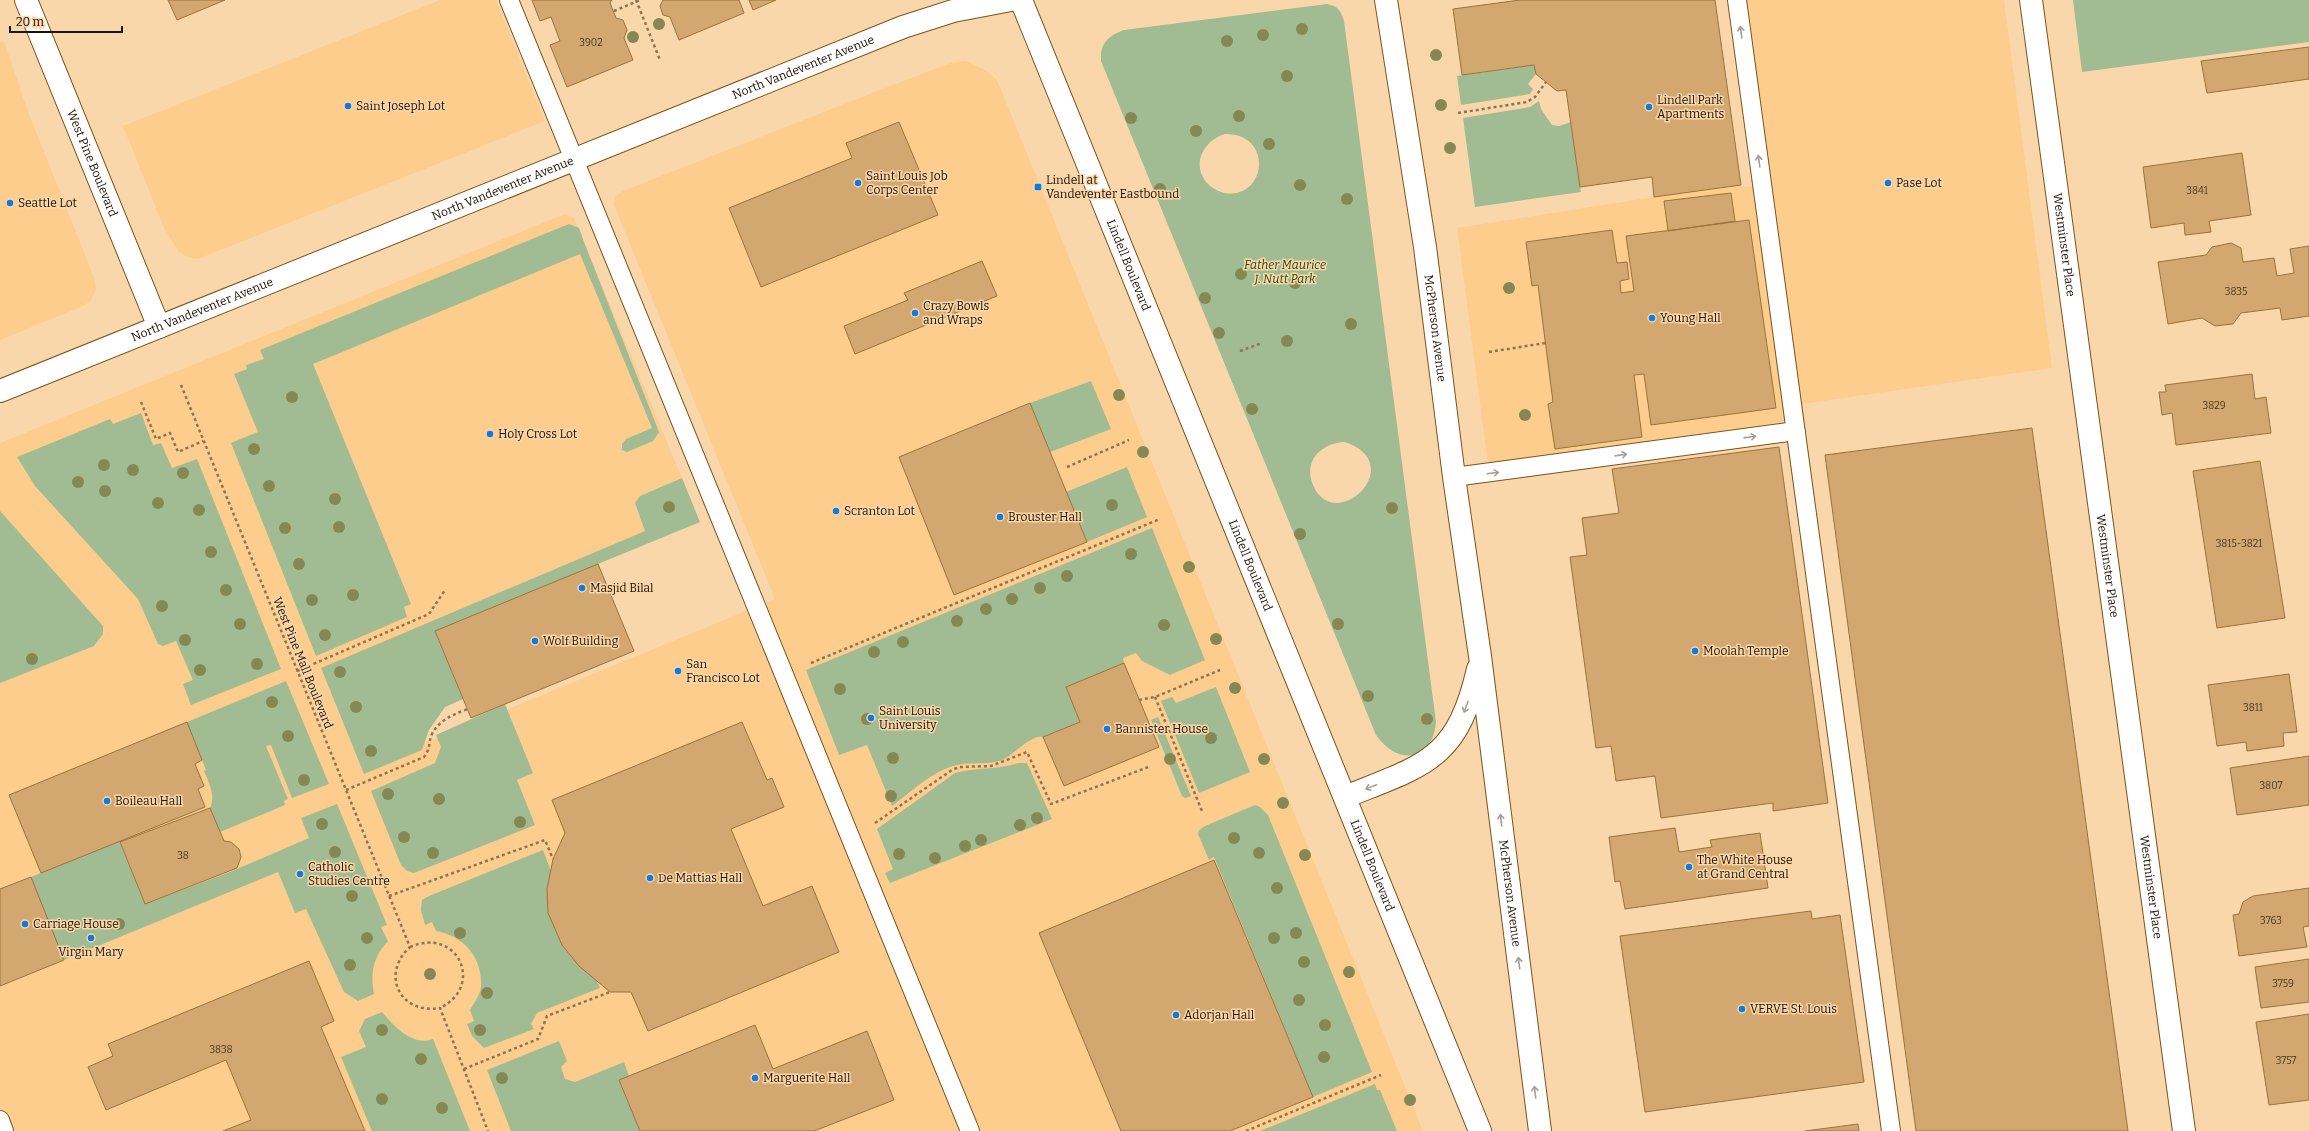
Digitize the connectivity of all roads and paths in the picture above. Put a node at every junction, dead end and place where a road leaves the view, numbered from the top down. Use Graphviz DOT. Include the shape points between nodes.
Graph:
graph roads {
  1 [pos="26,0"];
  2 [pos="509,0"];
  3 [pos="640,0"];
  4 [pos="1011,0"];
  5 [pos="1021,0"];
  6 [pos="1386,0"];
  7 [pos="1737,0"];
  8 [pos="2031,0"];
  9 [pos="636,1"];
  10 [pos="614,11"];
  11 [pos="660,60"];
  12 [pos="1546,82"];
  13 [pos="1458,113"];
  14 [pos="574,160"];
  15 [pos="159,327"];
  16 [pos="1262,342"];
  17 [pos="1545,343"];
  18 [pos="1240,351"];
  19 [pos="1489,352"];
  20 [pos="181,385"];
  21 [pos="0,391"];
  22 [pos="141,402"];
  23 [pos="1796,431"];
  24 [pos="1128,440"];
  25 [pos="204,441"];
  26 [pos="1067,467"];
  27 [pos="1454,478"];
  28 [pos="1160,519"];
  29 [pos="445,590"];
  30 [pos="1480,656"];
  31 [pos="1220,670"];
  32 [pos="297,671"];
  33 [pos="783,674"];
  34 [pos="1155,697"];
  35 [pos="1139,700"];
  36 [pos="468,709"];
  37 [pos="1151,766"];
  38 [pos="346,790"];
  39 [pos="1344,797"];
  40 [pos="1202,811"];
  41 [pos="849,835"];
  42 [pos="553,859"];
  43 [pos="389,896"];
  44 [pos="410,947"];
  45 [pos="610,992"];
  46 [pos="440,1008"];
  47 [pos="464,1069"];
  48 [pos="1381,1075"];
  49 [pos="0,1120"];
  50 [pos="4,1131"];
  51 [pos="488,1131"];
  52 [pos="970,1131"];
  53 [pos="1246,1131"];
  54 [pos="1480,1131"];
  55 [pos="1540,1131"];
  56 [pos="1891,1131"];
  57 [pos="2184,1131"];
  1 -- 15 [label="street, West Pine Boulevard"];
  2 -- 14 [label="lane"];
  3 -- 9 [label="path"];
  4 -- 14 [label="street, North Vandeventer Avenue" via="924,19"];
  5 -- 39 [label="street, Lindell Boulevard"];
  6 -- 27 [label="street, McPherson Avenue" via="1425,247"];
  23 -- 7 [label="lane, one-way"];
  8 -- 57 [label="street, Westminster Place"];
  9 -- 10 [label="path"];
  9 -- 11 [label="path"];
  12 -- 13 [label="path" via="1535,97 1527,102"];
  14 -- 15 [label="street, North Vandeventer Avenue"];
  14 -- 33 [label="lane"];
  15 -- 21 [label="street, North Vandeventer Avenue"];
  16 -- 18 [label="path"];
  17 -- 19 [label="path"];
  20 -- 25 [label="path, West Pine Mall Boulevard"];
  22 -- 25 [label="path" via="156,439 170,433 178,452"];
  27 -- 23 [label="lane, one-way"];
  23 -- 56 [label="lane"];
  24 -- 26 [label="path"];
  25 -- 32 [label="path, West Pine Mall Boulevard"];
  27 -- 30 [label="street, McPherson Avenue"];
  28 -- 33 [label="path"];
  29 -- 32 [label="path" via="429,614"];
  30 -- 39 [label="street, McPherson Avenue, one-way" via="1473,690 1464,715 1452,738 1439,753 1415,768"];
  55 -- 30 [label="street, McPherson Avenue, one-way"];
  31 -- 34 [label="path"];
  32 -- 38 [label="path, West Pine Mall Boulevard"];
  33 -- 41 [label="lane"];
  34 -- 35 [label="path"];
  34 -- 40 [label="path"];
  36 -- 38 [label="path" via="441,722 432,734 429,750 424,757"];
  37 -- 41 [label="path" via="1050,804 1028,752 991,766 959,767 880,821"];
  38 -- 43 [label="path, West Pine Mall Boulevard"];
  39 -- 54 [label="street, Lindell Boulevard"];
  41 -- 52 [label="lane"];
  42 -- 43 [label="path" via="545,840"];
  43 -- 44 [label="path, West Pine Mall Boulevard"];
  44 -- 46 [label="path" via="402,953 395,971 395,982 399,992 407,1002 417,1007 428,1010"];
  44 -- 46 [label="path" via="430,941 441,943 457,956 462,965 462,986 457,996 450,1004"];
  45 -- 47 [label="path" via="547,1016 538,1039"];
  46 -- 47 [label="path"];
  47 -- 51 [label="path"];
  48 -- 53 [label="path"];
  49 -- 50 [label="lane"];
}
